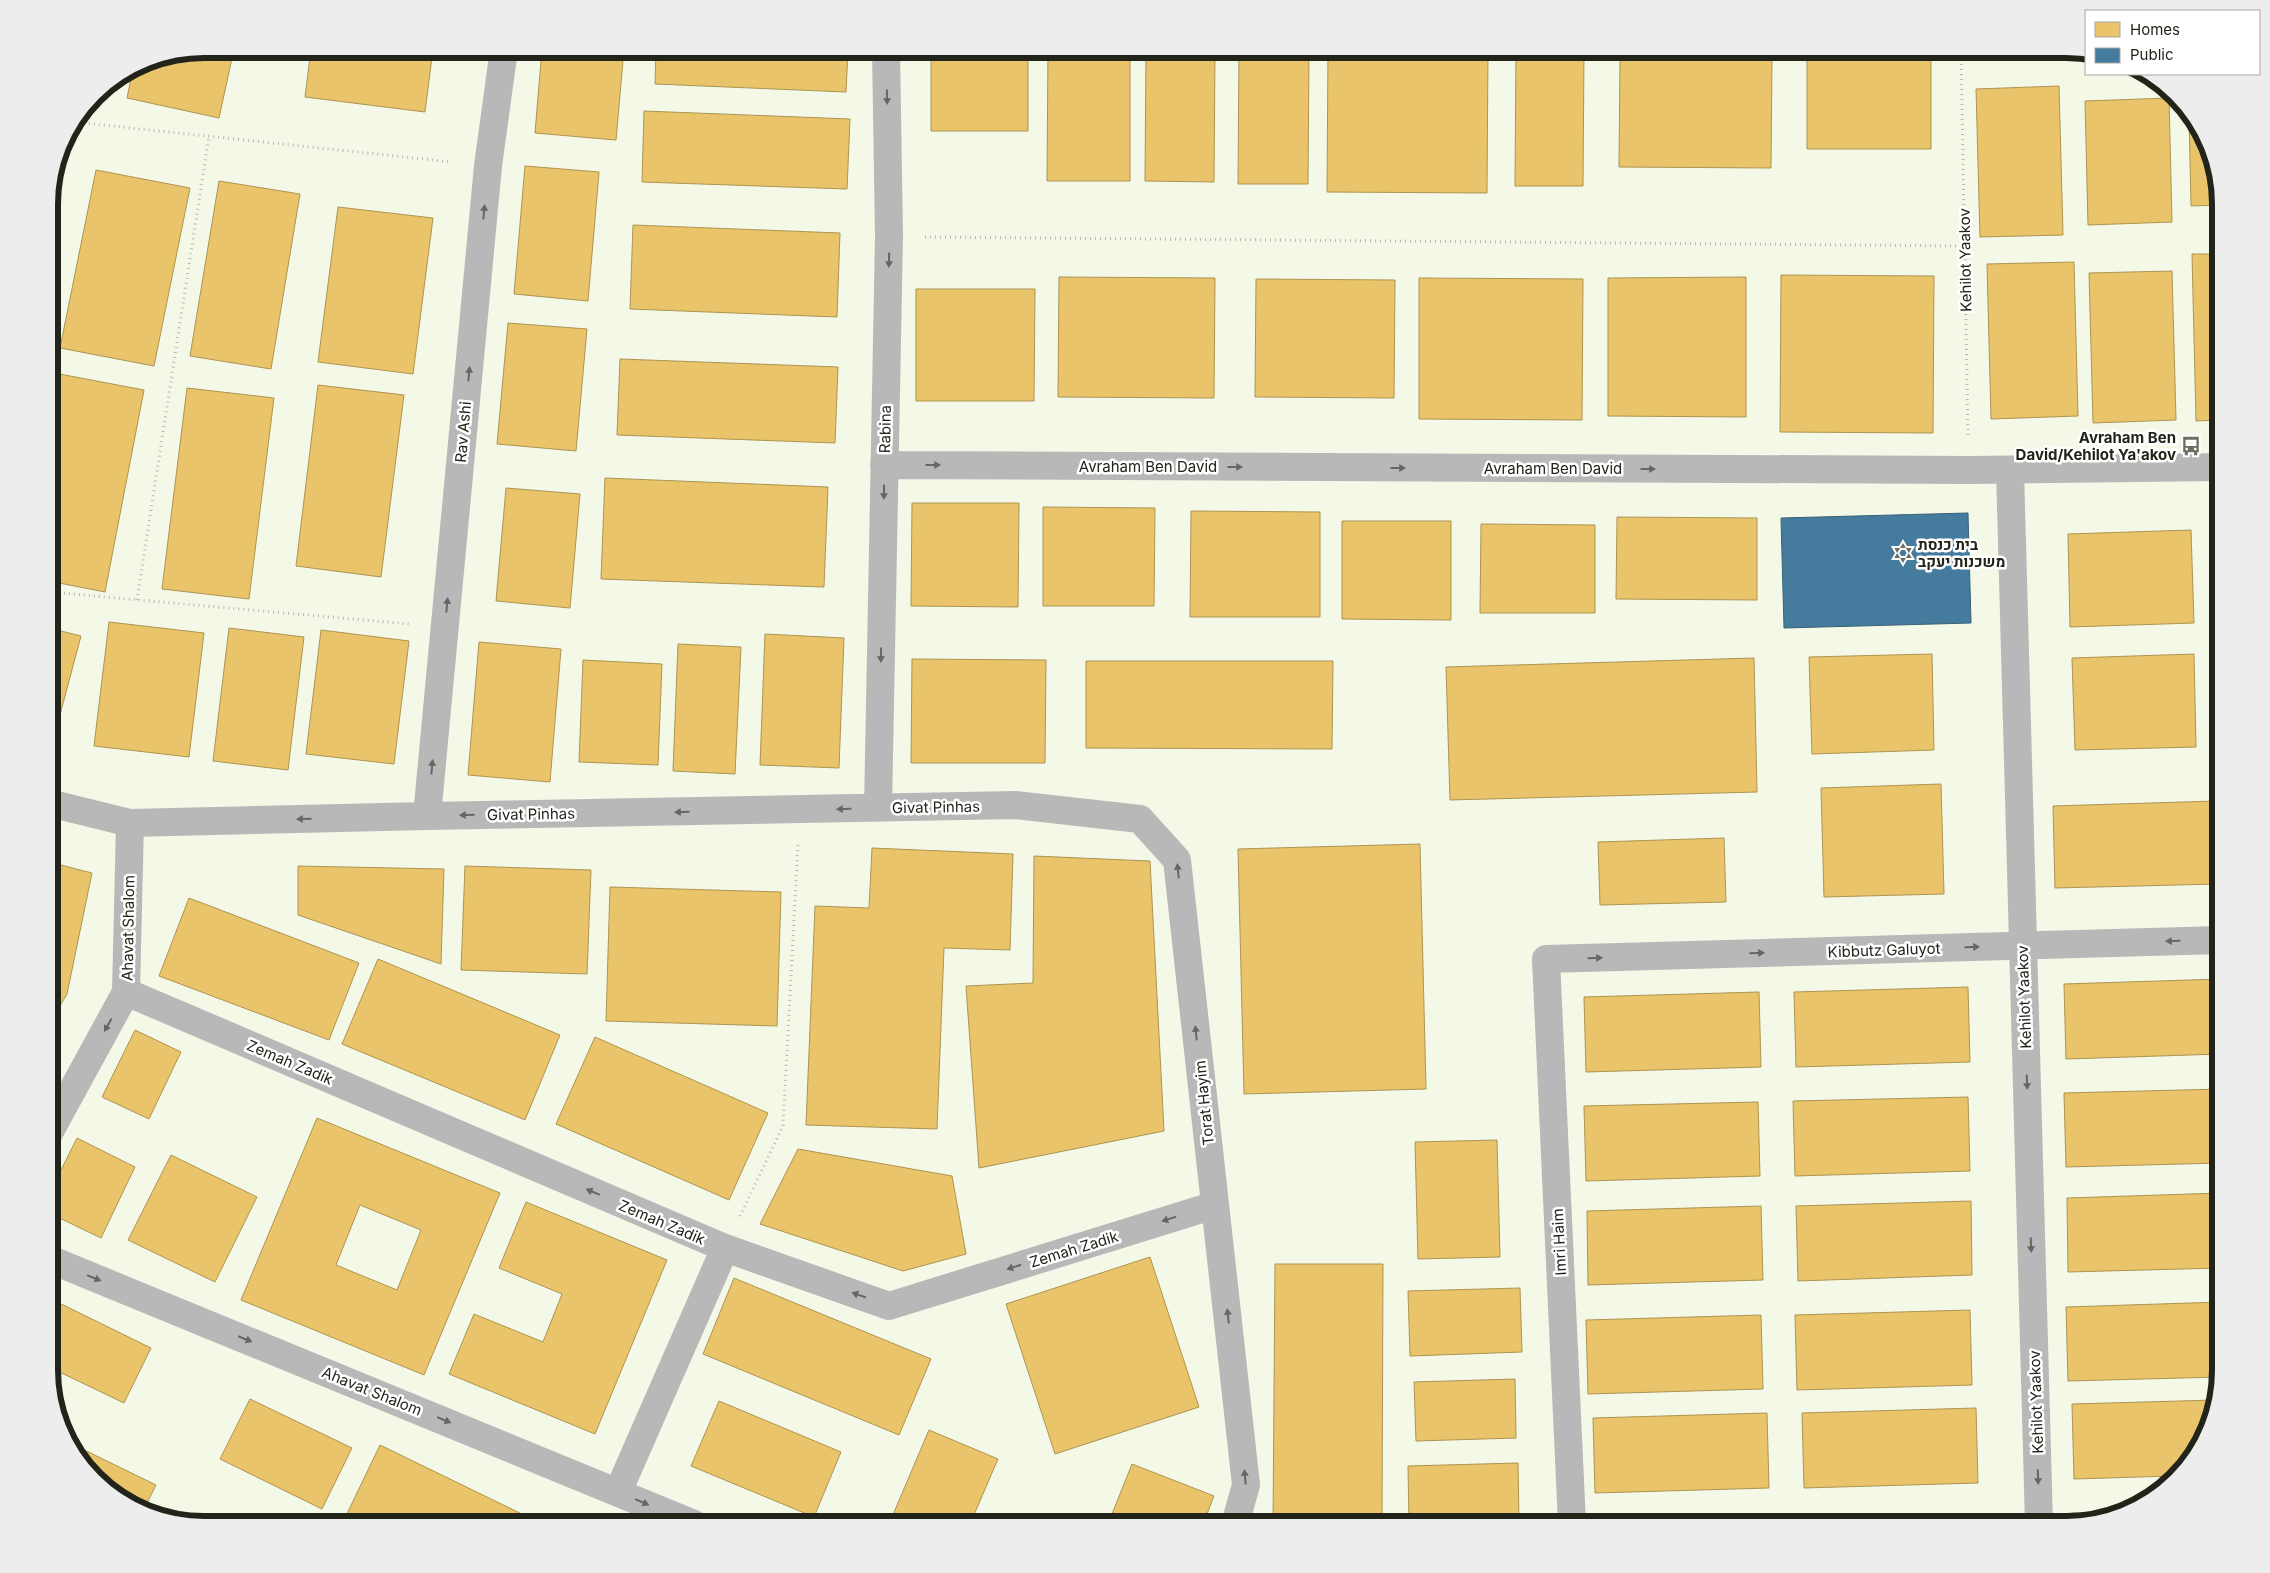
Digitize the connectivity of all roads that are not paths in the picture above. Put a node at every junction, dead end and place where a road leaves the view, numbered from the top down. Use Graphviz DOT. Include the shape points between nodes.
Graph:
graph roads {
  1 [pos="503,58"];
  2 [pos="886,58"];
  3 [pos="884,465"];
  4 [pos="2212,467"];
  5 [pos="2010,470"];
  6 [pos="58,805"];
  7 [pos="1015,805"];
  8 [pos="878,808"];
  9 [pos="427,816"];
  10 [pos="130,823"];
  11 [pos="2212,940"];
  12 [pos="2023,946"];
  13 [pos="1546,959"];
  14 [pos="126,992"];
  15 [pos="58,1117"];
  16 [pos="1215,1204"];
  17 [pos="725,1248"];
  18 [pos="58,1263"];
  19 [pos="618,1492"];
  20 [pos="675,1516"];
  21 [pos="1237,1516"];
  22 [pos="1572,1516"];
  23 [pos="2039,1516"];
  9 -- 1 [label="street, Rav Ashi, one-way" via="488,166"];
  2 -- 3 [label="street, Rabina, one-way" via="889,236"];
  3 -- 5 [label="street, Avraham Ben David, one-way"];
  3 -- 8 [label="street, Rabina, one-way"];
  4 -- 5 [label="street, Avraham Ben David"];
  5 -- 12 [label="street, Kehilot Yaakov"];
  6 -- 10 [label="street, Givat Pinhas"];
  7 -- 8 [label="street, Givat Pinhas"];
  16 -- 7 [label="street, Torat Hayim, one-way" via="1177,860 1140,819"];
  8 -- 9 [label="street, Givat Pinhas, one-way"];
  9 -- 10 [label="street, Givat Pinhas, one-way"];
  10 -- 14 [label="street, Ahavat Shalom"];
  11 -- 12 [label="street, Kibbutz Galuyot, one-way"];
  13 -- 12 [label="street, Kibbutz Galuyot, one-way"];
  12 -- 23 [label="street, Kehilot Yaakov, one-way"];
  13 -- 22 [label="street, Imri Haim"];
  14 -- 15 [label="street, Ahavat Shalom, one-way"];
  17 -- 14 [label="street, Zemah Zadik, one-way"];
  16 -- 17 [label="street, Zemah Zadik, one-way" via="889,1306"];
  21 -- 16 [label="street, Torat Hayim, one-way" via="1246,1485"];
  17 -- 19 [label="street"];
  18 -- 19 [label="street, Ahavat Shalom, one-way"];
  19 -- 20 [label="street, Ahavat Shalom, one-way"];
}
